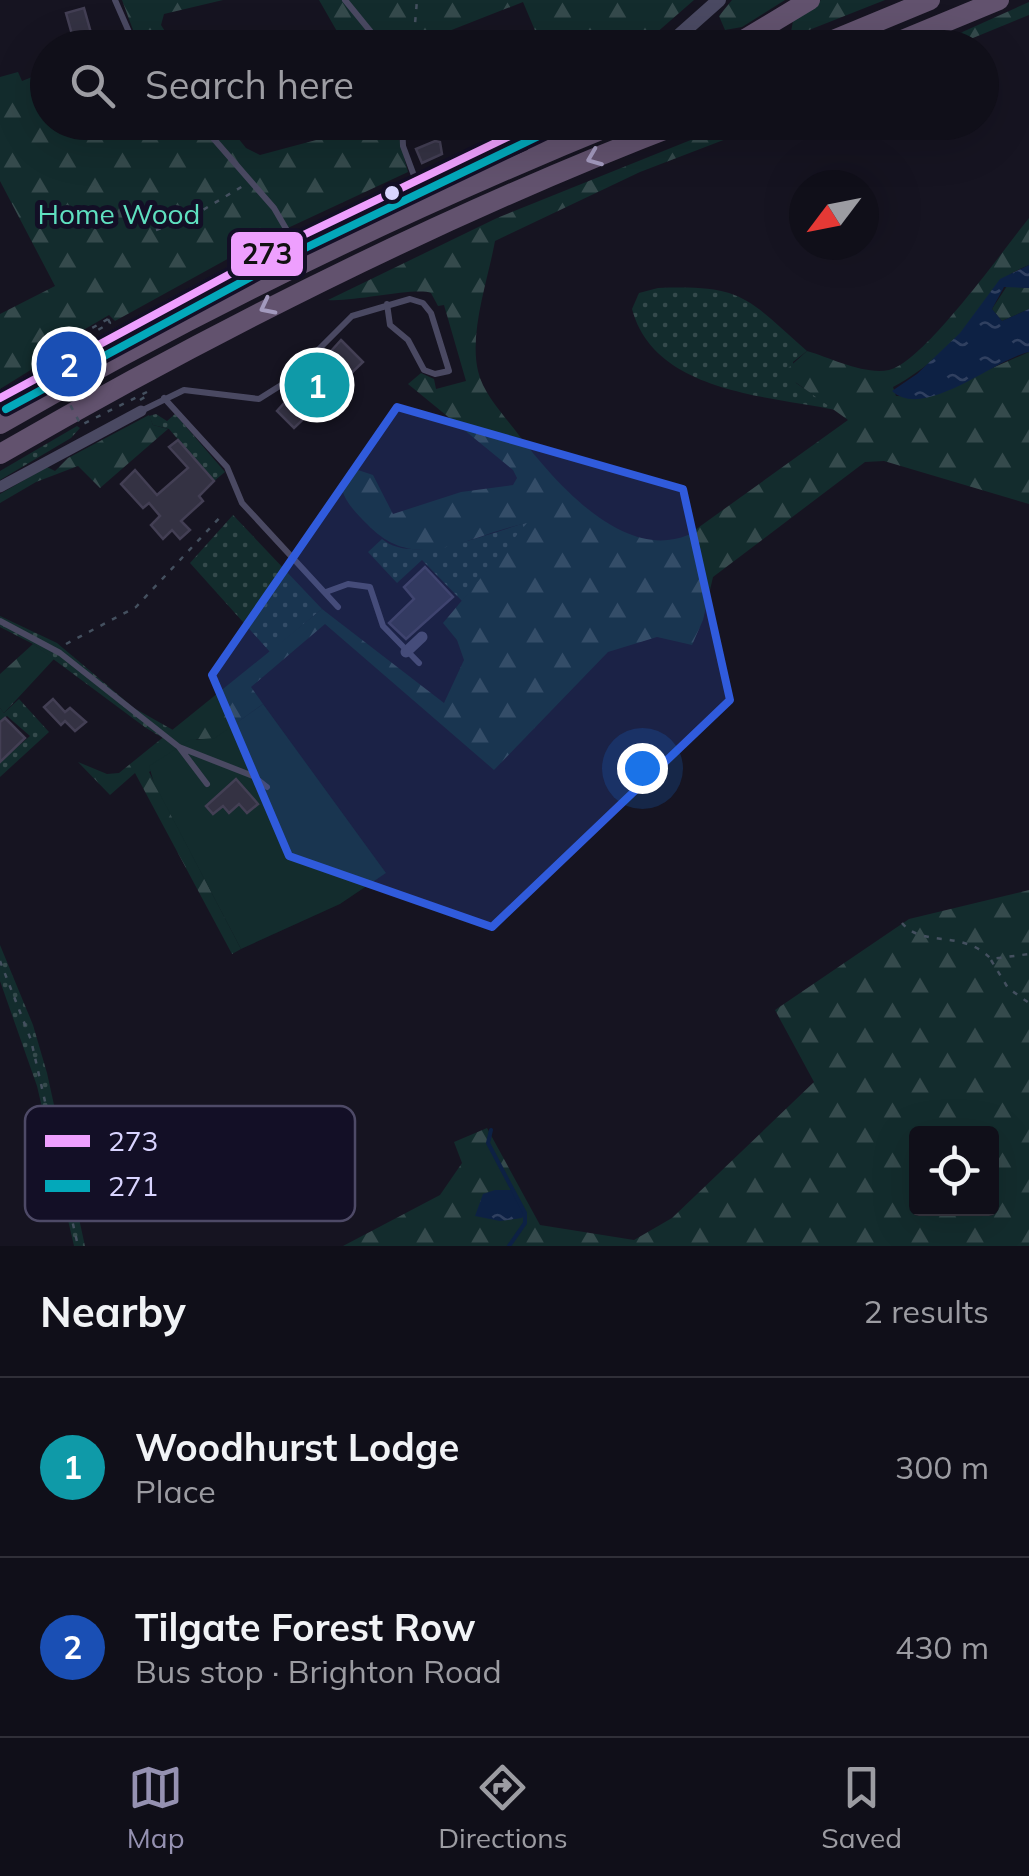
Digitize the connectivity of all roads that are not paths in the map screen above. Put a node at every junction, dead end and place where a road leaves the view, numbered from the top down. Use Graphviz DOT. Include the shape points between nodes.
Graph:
graph roads {
  1 [pos="115,0"];
  2 [pos="345,0"];
  3 [pos="719,0"];
  4 [pos="810,0"];
  5 [pos="930,0"];
  6 [pos="999,0"];
  7 [pos="128,30"];
  8 [pos="369,30"];
  9 [pos="686,30"];
  10 [pos="760,30"];
  11 [pos="858,30"];
  12 [pos="926,30"];
  13 [pos="215,140"];
  14 [pos="403,140"];
  15 [pos="503,140"];
  16 [pos="545,140"];
  17 [pos="579,140"];
  18 [pos="641,140"];
  19 [pos="416,182"];
  20 [pos="394,221"];
  21 [pos="292,240"];
  22 [pos="386,304"];
  23 [pos="0,398"];
  24 [pos="164,398"];
  25 [pos="140,411"];
  26 [pos="0,424"];
  27 [pos="0,454"];
  28 [pos="0,487"];
  29 [pos="326,592"];
  30 [pos="338,606"];
  31 [pos="0,621"];
  32 [pos="422,636"];
  33 [pos="406,652"];
  34 [pos="419,663"];
  35 [pos="179,747"];
  36 [pos="207,784"];
  37 [pos="267,787"];
  1 -- 7 [label="lane"];
  2 -- 8 [label="lane"];
  3 -- 9 [label="street"];
  4 -- 10 [label="highway"];
  5 -- 11 [label="highway"];
  6 -- 12 [label="highway"];
  13 -- 21 [label="lane"];
  14 -- 19 [label="lane"];
  15 -- 19 [label="street"];
  16 -- 20 [label="highway"];
  17 -- 20 [label="highway"];
  18 -- 27 [label="highway, one-way" via="302,289"];
  19 -- 21 [label="street"];
  20 -- 26 [label="highway" via="178,324"];
  21 -- 23 [label="street"];
  22 -- 22 [label="lane" via="390,325 408,340 424,370 448,372 450,361 425,305 414,299"];
  22 -- 24 [label="lane" via="348,318 265,396 184,390"];
  24 -- 25 [label="lane"];
  24 -- 29 [label="lane" via="227,467 242,504"];
  25 -- 28 [label="street"];
  29 -- 30 [label="lane"];
  29 -- 33 [label="lane" via="348,584 370,587 379,619"];
  31 -- 35 [label="lane" via="53,649"];
  32 -- 33 [label="street"];
  33 -- 34 [label="lane"];
  35 -- 36 [label="lane"];
  35 -- 37 [label="lane"];
}
